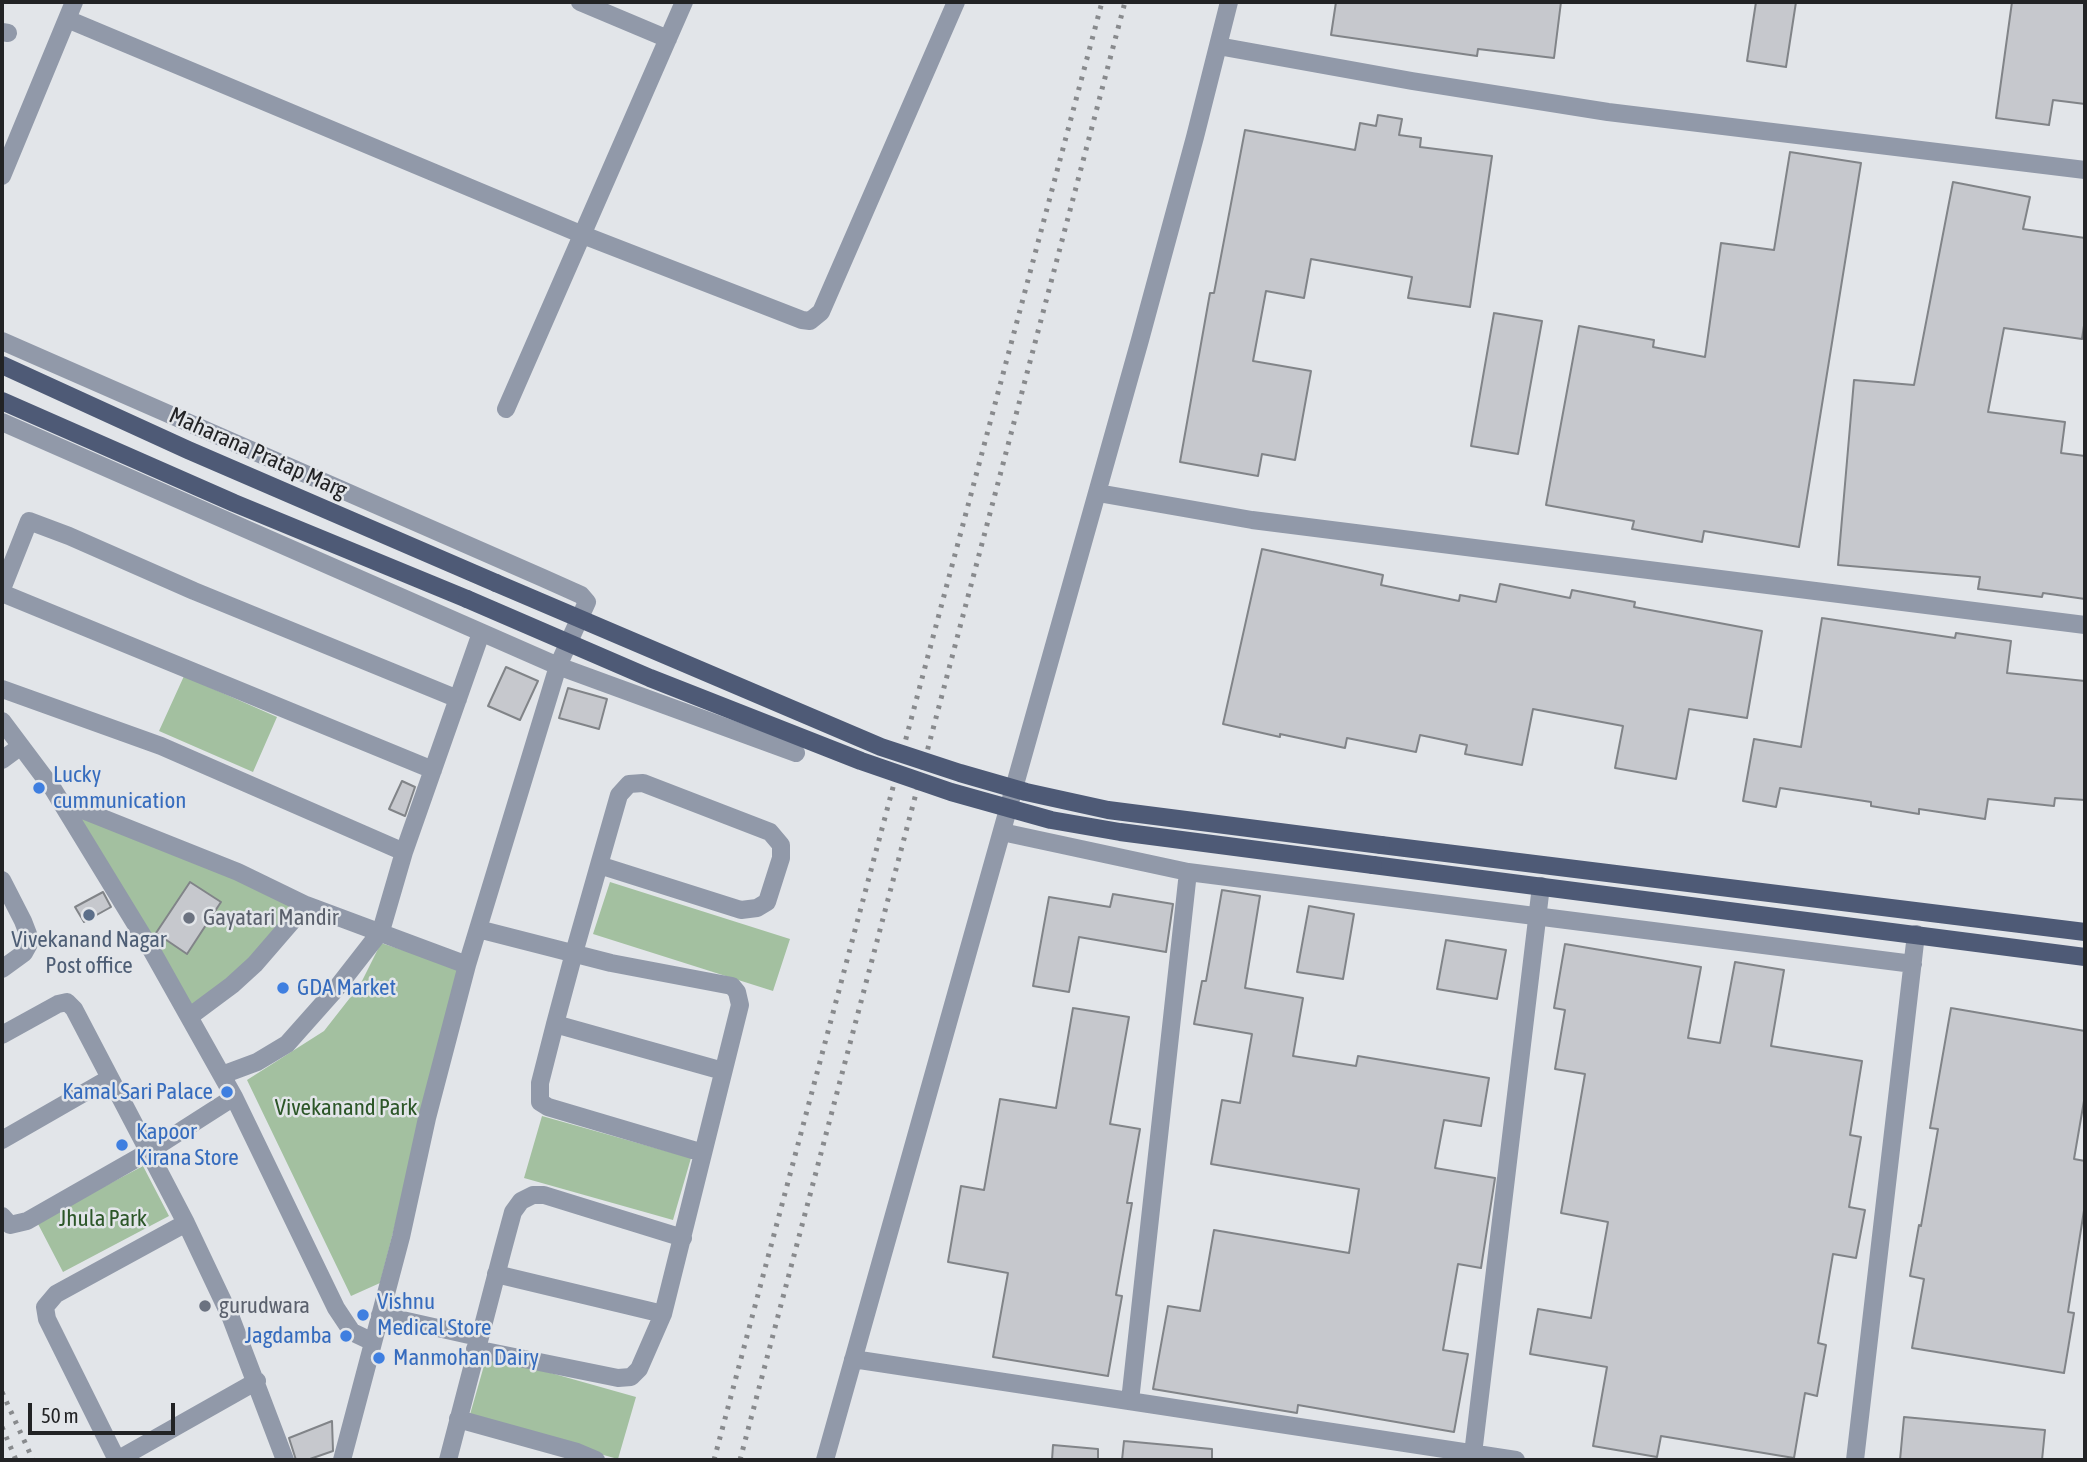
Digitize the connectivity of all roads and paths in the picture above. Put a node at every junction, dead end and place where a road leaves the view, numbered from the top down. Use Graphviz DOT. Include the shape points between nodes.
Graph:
graph roads {
  1 [pos="74,2"];
  2 [pos="579,2"];
  3 [pos="684,2"];
  4 [pos="956,2"];
  5 [pos="1229,2"];
  6 [pos="67,19"];
  7 [pos="668,39"];
  8 [pos="1218,46"];
  9 [pos="2085,170"];
  10 [pos="2,176"];
  11 [pos="583,235"];
  12 [pos="2,341"];
  13 [pos="2,365"];
  14 [pos="2,401"];
  15 [pos="506,409"];
  16 [pos="2,422"];
  17 [pos="1097,493"];
  18 [pos="2,591"];
  19 [pos="2085,625"];
  20 [pos="481,633"];
  21 [pos="558,666"];
  22 [pos="2,690"];
  23 [pos="458,699"];
  24 [pos="2,720"];
  25 [pos="21,746"];
  26 [pos="796,753"];
  27 [pos="2,760"];
  28 [pos="433,770"];
  29 [pos="60,801"];
  30 [pos="1002,832"];
  31 [pos="404,852"];
  32 [pos="599,865"];
  33 [pos="1188,872"];
  34 [pos="2,880"];
  35 [pos="1541,886"];
  36 [pos="306,905"];
  37 [pos="1537,915"];
  38 [pos="478,929"];
  39 [pos="381,931"];
  40 [pos="2085,932"];
  41 [pos="1916,934"];
  42 [pos="573,953"];
  43 [pos="2085,957"];
  44 [pos="1913,964"];
  45 [pos="467,965"];
  46 [pos="2,969"];
  47 [pos="189,1017"];
  48 [pos="555,1024"];
  49 [pos="2,1035"];
  50 [pos="723,1071"];
  51 [pos="222,1074"];
  52 [pos="110,1079"];
  53 [pos="234,1097"];
  54 [pos="2,1140"];
  55 [pos="148,1152"];
  56 [pos="703,1153"];
  57 [pos="2,1216"];
  58 [pos="186,1223"];
  59 [pos="682,1238"];
  60 [pos="496,1274"];
  61 [pos="663,1314"];
  62 [pos="380,1315"];
  63 [pos="373,1342"];
  64 [pos="477,1343"];
  65 [pos="853,1359"];
  66 [pos="257,1381"];
  67 [pos="1130,1401"];
  68 [pos="458,1419"];
  69 [pos="1472,1454"];
  70 [pos="117,1460"];
  71 [pos="285,1460"];
  72 [pos="342,1460"];
  73 [pos="448,1460"];
  74 [pos="596,1460"];
  75 [pos="825,1460"];
  76 [pos="1516,1460"];
  77 [pos="1855,1460"];
  1 -- 6 [label="street"];
  2 -- 7 [label="street"];
  3 -- 7 [label="street"];
  4 -- 11 [label="street" via="821,312 810,321"];
  5 -- 8 [label="street"];
  6 -- 10 [label="street"];
  6 -- 11 [label="street"];
  7 -- 11 [label="street"];
  8 -- 9 [label="street" via="1608,112"];
  8 -- 17 [label="street"];
  11 -- 15 [label="street"];
  12 -- 21 [label="street" via="581,595 587,602"];
  13 -- 40 [label="main road, Maharana Pratap Marg, bridge" via="188,450 881,747 1026,792 1108,810"];
  14 -- 35 [label="main road, bridge" via="650,678 951,792 1051,820 1109,830"];
  16 -- 20 [label="street"];
  17 -- 19 [label="street" via="1252,520"];
  17 -- 30 [label="street"];
  18 -- 23 [label="street" via="29,521"];
  18 -- 28 [label="street"];
  20 -- 21 [label="street"];
  20 -- 23 [label="street"];
  21 -- 26 [label="street"];
  21 -- 38 [label="street"];
  22 -- 31 [label="street" via="161,746"];
  23 -- 28 [label="street"];
  24 -- 25 [label="street"];
  25 -- 27 [label="street"];
  25 -- 29 [label="street"];
  28 -- 31 [label="street"];
  29 -- 36 [label="street" via="238,872"];
  29 -- 47 [label="street"];
  30 -- 33 [label="street"];
  30 -- 65 [label="street"];
  31 -- 39 [label="street"];
  32 -- 32 [label="street" via="619,795 629,784 643,783 770,832 781,845 766,902 741,910"];
  32 -- 42 [label="street"];
  33 -- 37 [label="street"];
  33 -- 67 [label="street"];
  34 -- 46 [label="street" via="29,944"];
  35 -- 37 [label="street"];
  35 -- 41 [label="main road"];
  36 -- 39 [label="street"];
  36 -- 47 [label="street" via="255,964"];
  37 -- 44 [label="street"];
  37 -- 69 [label="street"];
  38 -- 42 [label="street"];
  38 -- 45 [label="street"];
  39 -- 45 [label="street"];
  39 -- 51 [label="street" via="286,1044 257,1062"];
  41 -- 43 [label="main road"];
  41 -- 44 [label="street"];
  42 -- 48 [label="street"];
  42 -- 50 [label="street" via="732,986 740,1005"];
  44 -- 77 [label="street"];
  45 -- 62 [label="street"];
  47 -- 51 [label="street"];
  48 -- 50 [label="street"];
  48 -- 56 [label="street" via="540,1083 540,1102"];
  49 -- 52 [label="street" via="67,1002"];
  50 -- 56 [label="street"];
  51 -- 53 [label="street"];
  52 -- 54 [label="street"];
  52 -- 55 [label="street"];
  53 -- 55 [label="street"];
  53 -- 63 [label="street" via="336,1308 352,1332"];
  55 -- 57 [label="street" via="27,1222 10,1225"];
  55 -- 58 [label="street"];
  56 -- 59 [label="street"];
  58 -- 66 [label="street"];
  58 -- 70 [label="street" via="56,1294 45,1307"];
  59 -- 60 [label="street" via="533,1195 516,1207"];
  59 -- 61 [label="street"];
  60 -- 61 [label="street"];
  60 -- 64 [label="street"];
  61 -- 64 [label="street" via="639,1369 631,1377 618,1378"];
  62 -- 63 [label="street"];
  62 -- 64 [label="street"];
  63 -- 72 [label="street"];
  64 -- 68 [label="street"];
  65 -- 67 [label="street"];
  65 -- 75 [label="street"];
  66 -- 70 [label="street"];
  66 -- 71 [label="street"];
  67 -- 69 [label="street"];
  68 -- 73 [label="street"];
  68 -- 74 [label="street"];
  69 -- 76 [label="street"];
}
